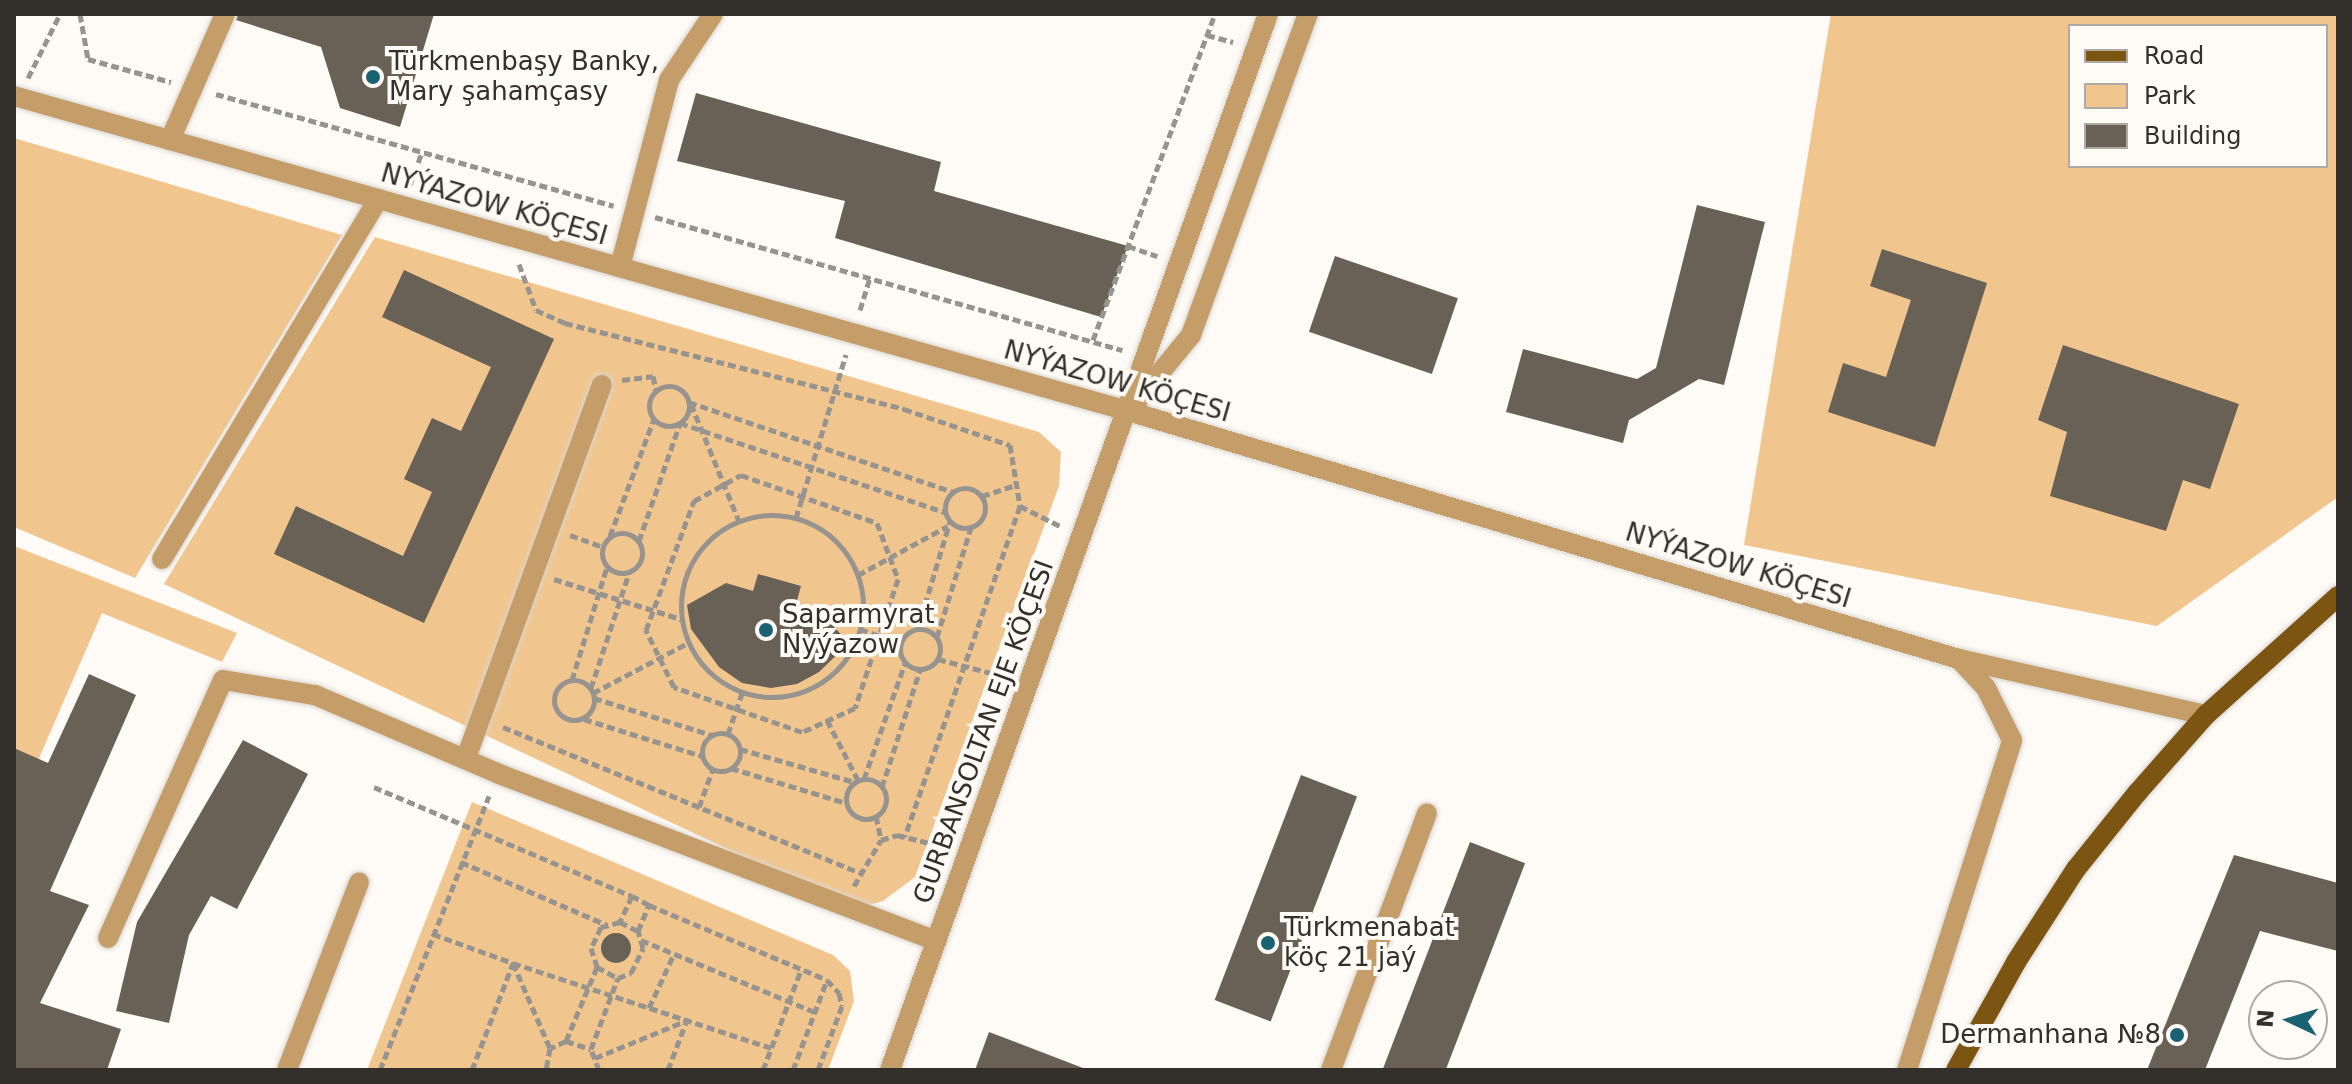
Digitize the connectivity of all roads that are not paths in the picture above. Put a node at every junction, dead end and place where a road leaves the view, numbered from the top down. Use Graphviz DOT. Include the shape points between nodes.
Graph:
graph roads {
  1 [pos="225,14"];
  2 [pos="713,14"];
  3 [pos="1268,14"];
  4 [pos="1308,14"];
  5 [pos="16,96"];
  6 [pos="170,140"];
  7 [pos="378,199"];
  8 [pos="620,267"];
  9 [pos="602,385"];
  10 [pos="1128,411"];
  11 [pos="162,559"];
  12 [pos="2338,596"];
  13 [pos="1959,659"];
  14 [pos="2206,715"];
  15 [pos="466,758"];
  16 [pos="1427,813"];
  17 [pos="359,882"];
  18 [pos="108,938"];
  19 [pos="936,941"];
  20 [pos="287,1070"];
  21 [pos="890,1070"];
  22 [pos="1331,1070"];
  23 [pos="1907,1070"];
  24 [pos="1956,1070"];
  1 -- 6 [label="street"];
  2 -- 8 [label="street" via="669,80"];
  3 -- 10 [label="street, GURBANSOLTAN EJE KÖÇESI"];
  4 -- 10 [label="street, GURBANSOLTAN EJE KÖÇESI" via="1191,335"];
  5 -- 6 [label="street, NYÝAZOW KÖÇESI"];
  6 -- 7 [label="street, NYÝAZOW KÖÇESI"];
  7 -- 8 [label="street, NYÝAZOW KÖÇESI"];
  7 -- 11 [label="street"];
  8 -- 10 [label="street, NYÝAZOW KÖÇESI"];
  9 -- 15 [label="street"];
  10 -- 13 [label="street, NYÝAZOW KÖÇESI"];
  10 -- 19 [label="street, GURBANSOLTAN EJE KÖÇESI"];
  12 -- 14 [label="main road"];
  13 -- 14 [label="street, NYÝAZOW KÖÇESI"];
  13 -- 23 [label="street" via="1986,688 2012,740"];
  14 -- 24 [label="main road" via="2076,869"];
  15 -- 18 [label="street" via="315,695 223,680"];
  15 -- 19 [label="street"];
  16 -- 22 [label="street"];
  17 -- 20 [label="street"];
  19 -- 21 [label="street, GURBANSOLTAN EJE KÖÇESI"];
}
